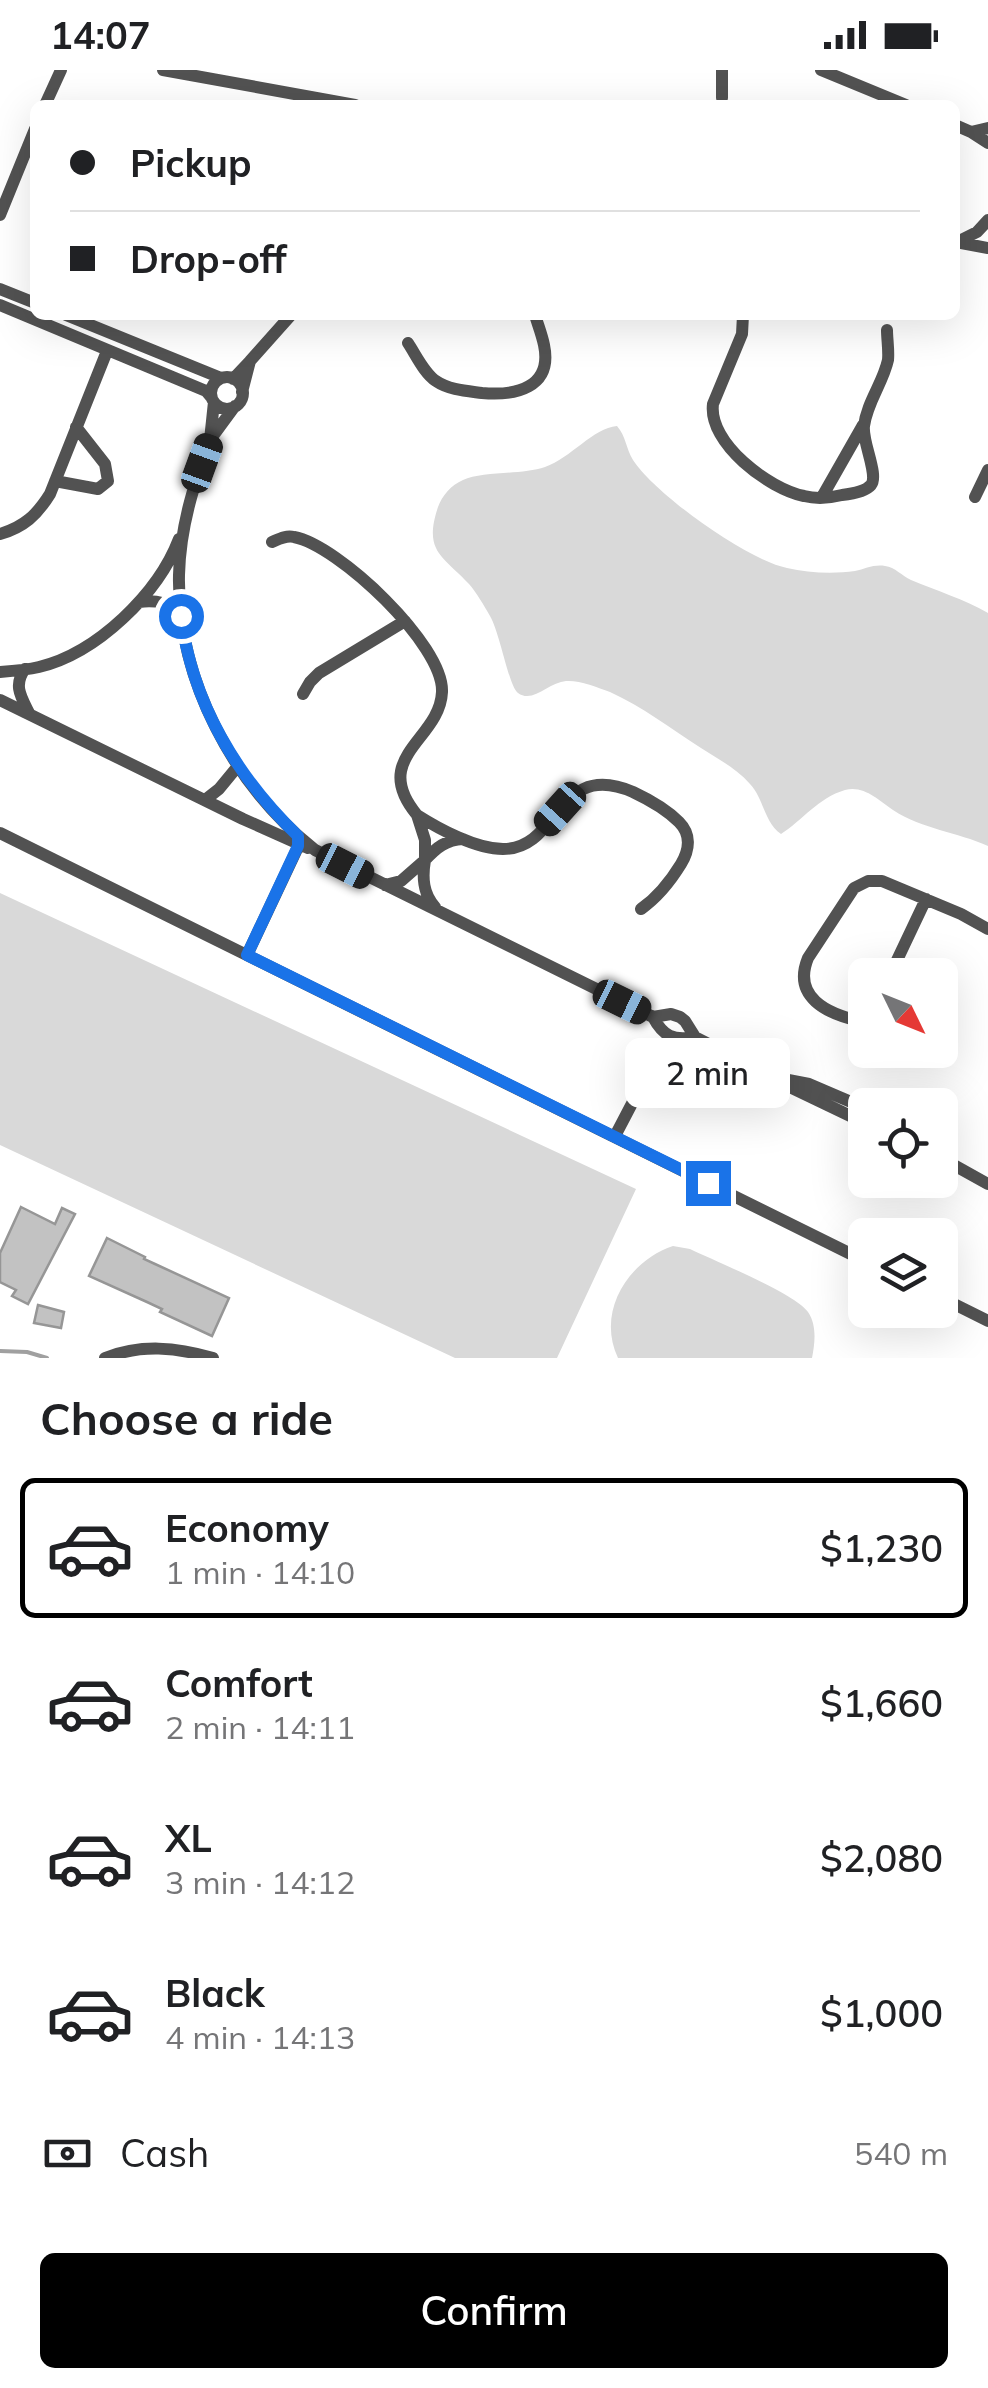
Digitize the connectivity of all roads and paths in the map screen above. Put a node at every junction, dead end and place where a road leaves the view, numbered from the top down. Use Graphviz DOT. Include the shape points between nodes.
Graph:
graph roads {
  1 [pos="61,70"];
  2 [pos="163,70"];
  3 [pos="722,70"];
  4 [pos="821,70"];
  5 [pos="282,92"];
  6 [pos="722,98"];
  7 [pos="46,100"];
  8 [pos="294,100"];
  9 [pos="323,100"];
  10 [pos="894,100"];
  11 [pos="960,127"];
  12 [pos="988,128"];
  13 [pos="971,132"];
  14 [pos="988,144"];
  15 [pos="30,146"];
  16 [pos="0,215"];
  17 [pos="988,220"];
  18 [pos="960,240"];
  19 [pos="960,243"];
  20 [pos="988,248"];
  21 [pos="0,289"];
  22 [pos="30,301"];
  23 [pos="0,305"];
  24 [pos="30,318"];
  25 [pos="35,320"];
  26 [pos="79,320"];
  27 [pos="286,320"];
  28 [pos="537,320"];
  29 [pos="743,320"];
  30 [pos="887,330"];
  31 [pos="408,343"];
  32 [pos="107,351"];
  33 [pos="250,361"];
  34 [pos="227,378"];
  35 [pos="242,392"];
  36 [pos="213,400"];
  37 [pos="234,406"];
  38 [pos="864,423"];
  39 [pos="76,427"];
  40 [pos="210,440"];
  41 [pos="988,470"];
  42 [pos="55,481"];
  43 [pos="822,497"];
  44 [pos="975,497"];
  45 [pos="185,523"];
  46 [pos="0,534"];
  47 [pos="272,542"];
  48 [pos="138,602"];
  49 [pos="181,616"];
  50 [pos="404,621"];
  51 [pos="25,669"];
  52 [pos="0,672"];
  53 [pos="303,694"];
  54 [pos="0,700"];
  55 [pos="30,713"];
  56 [pos="238,766"];
  57 [pos="205,800"];
  58 [pos="417,814"];
  59 [pos="0,833"];
  60 [pos="464,839"];
  61 [pos="298,841"];
  62 [pos="425,860"];
  63 [pos="385,886"];
  64 [pos="926,899"];
  65 [pos="640,910"];
  66 [pos="440,913"];
  67 [pos="988,929"];
  68 [pos="247,955"];
  69 [pos="898,958"];
  70 [pos="848,1017"];
  71 [pos="656,1022"];
  72 [pos="695,1037"];
  73 [pos="678,1040"];
  74 [pos="660,1050"];
  75 [pos="783,1079"];
  76 [pos="848,1101"];
  77 [pos="848,1114"];
  78 [pos="614,1136"];
  79 [pos="958,1167"];
  80 [pos="988,1184"];
  81 [pos="848,1253"];
  82 [pos="958,1306"];
  83 [pos="988,1321"];
  84 [pos="132,1355"];
  85 [pos="105,1358"];
  86 [pos="212,1358"];
  1 -- 7 [label="street"];
  2 -- 5 [label="street"];
  3 -- 6 [label="street"];
  4 -- 10 [label="street"];
  5 -- 8 [label="street"];
  5 -- 9 [label="street"];
  11 -- 13 [label="street"];
  12 -- 13 [label="street"];
  13 -- 14 [label="street"];
  15 -- 16 [label="street"];
  17 -- 18 [label="street"];
  19 -- 20 [label="street"];
  21 -- 22 [label="street"];
  23 -- 24 [label="street"];
  25 -- 32 [label="street"];
  26 -- 34 [label="street"];
  27 -- 33 [label="street"];
  28 -- 31 [label="street" via="545,360 520,392 440,384"];
  29 -- 43 [label="street" via="713,404 715,427 765,478 802,496"];
  30 -- 38 [label="street" via="888,360"];
  32 -- 36 [label="street" via="206,391"];
  32 -- 39 [label="street"];
  33 -- 34 [label="street"];
  33 -- 35 [label="street"];
  34 -- 35 [label="street"];
  34 -- 36 [label="street" via="212,388"];
  35 -- 37 [label="street"];
  36 -- 37 [label="street" via="221,408"];
  36 -- 40 [label="street"];
  37 -- 40 [label="street"];
  38 -- 43 [label="street"];
  38 -- 43 [label="street" via="873,482 853,494"];
  39 -- 42 [label="street"];
  39 -- 42 [label="street" via="105,464 108,481 92,489"];
  40 -- 45 [label="street"];
  41 -- 44 [label="street"];
  42 -- 46 [label="street" via="34,517"];
  45 -- 48 [label="street" via="165,568"];
  45 -- 49 [label="street"];
  47 -- 50 [label="street" via="293,536 316,545 364,579"];
  48 -- 49 [label="street" via="164,603"];
  48 -- 51 [label="street" via="81,648"];
  49 -- 56 [label="street" via="206,707"];
  50 -- 53 [label="street" via="319,673"];
  50 -- 58 [label="street" via="442,690 402,772 405,798"];
  51 -- 52 [label="street"];
  51 -- 55 [label="street" via="18,690"];
  54 -- 55 [label="street"];
  55 -- 57 [label="street"];
  56 -- 57 [label="street"];
  56 -- 61 [label="street"];
  57 -- 61 [label="street"];
  58 -- 60 [label="street"];
  58 -- 62 [label="street"];
  59 -- 68 [label="street"];
  60 -- 62 [label="street" via="442,844"];
  60 -- 65 [label="street" via="516,847 533,839 584,788 623,788 668,812 689,839 682,863"];
  61 -- 63 [label="street"];
  61 -- 68 [label="street"];
  62 -- 63 [label="street" via="402,881"];
  62 -- 66 [label="street" via="426,894"];
  63 -- 66 [label="street"];
  64 -- 67 [label="street"];
  64 -- 69 [label="street"];
  64 -- 70 [label="street" via="868,880 847,895 808,958 804,985 812,999"];
  66 -- 71 [label="street"];
  68 -- 78 [label="street"];
  71 -- 72 [label="street" via="680,1017"];
  71 -- 73 [label="street"];
  71 -- 74 [label="street"];
  72 -- 73 [label="street"];
  72 -- 75 [label="street"];
  73 -- 74 [label="street"];
  74 -- 78 [label="street"];
  75 -- 76 [label="street"];
  75 -- 77 [label="street"];
  78 -- 81 [label="street"];
  79 -- 80 [label="street"];
  82 -- 83 [label="street"];
  84 -- 85 [label="street"];
  84 -- 86 [label="street" via="164,1348"];
}
